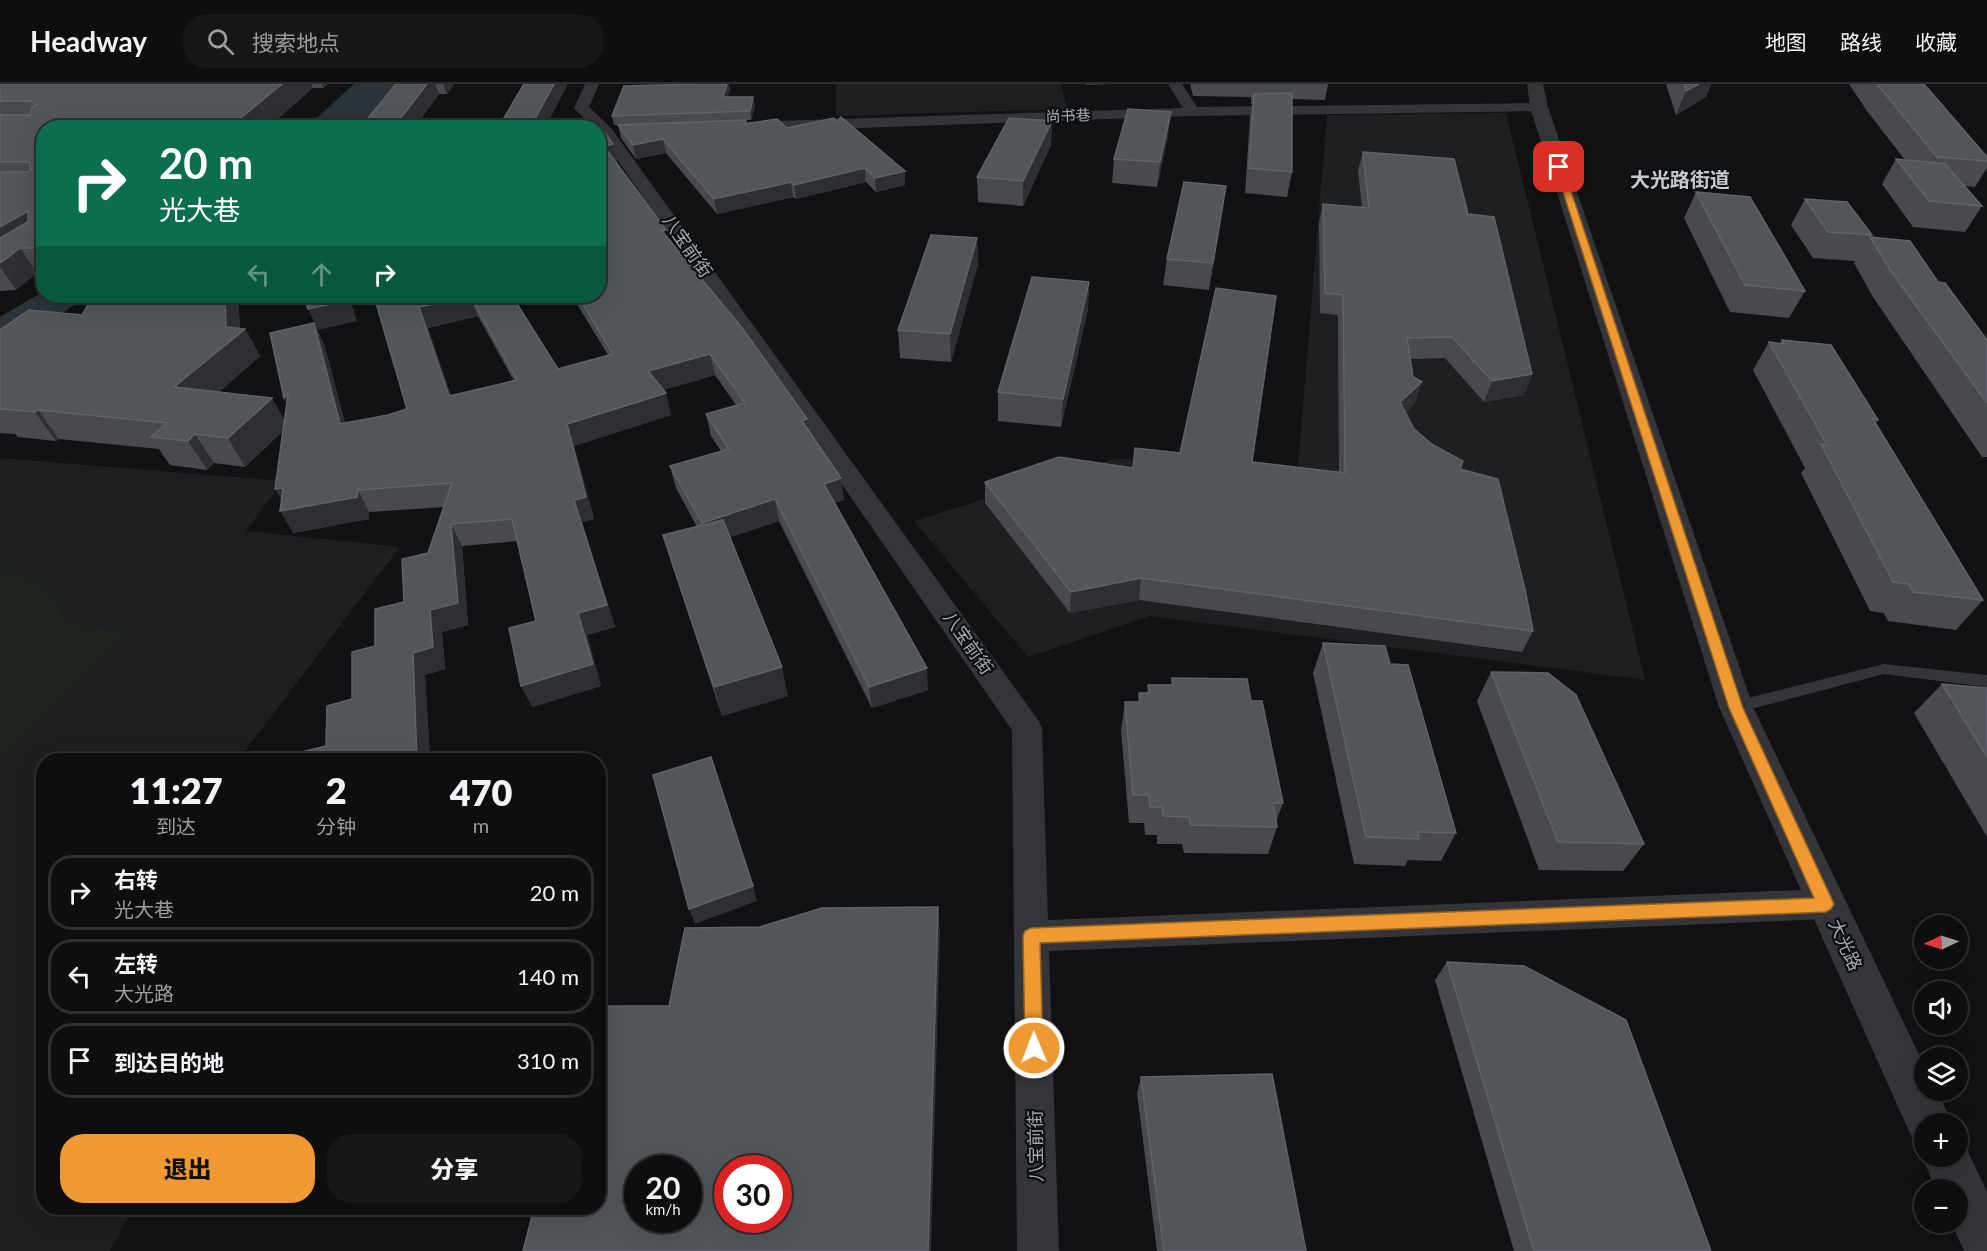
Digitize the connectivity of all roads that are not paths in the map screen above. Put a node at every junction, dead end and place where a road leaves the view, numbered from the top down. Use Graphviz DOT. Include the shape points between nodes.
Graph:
graph roads {
  1 [pos="592,84"];
  2 [pos="1175,84"];
  3 [pos="1537,95"];
  4 [pos="1193,112"];
  5 [pos="597,120"];
  6 [pos="726,127"];
  7 [pos="612,131"];
  8 [pos="1987,681"];
  9 [pos="1736,708"];
  10 [pos="1826,904"];
  11 [pos="1031,936"];
  12 [pos="1924,1113"];
  13 [pos="1950,1167"];
  14 [pos="1987,1246"];
  15 [pos="1038,1251"];
  1 -- 5 [label="street, 八宝前街" via="581,108"];
  2 -- 4 [label="street"];
  3 -- 4 [label="street, 尚书巷"];
  3 -- 9 [label="street, 大光路"];
  4 -- 6 [label="street, 尚书巷"];
  7 -- 11 [label="street, 八宝前街" via="1027,728"];
  8 -- 9 [label="lane" via="1884,669"];
  9 -- 10 [label="street, 大光路"];
  10 -- 11 [label="street"];
  10 -- 12 [label="street, 大光路"];
  11 -- 15 [label="street, 八宝前街"];
  13 -- 14 [label="street"];
}
